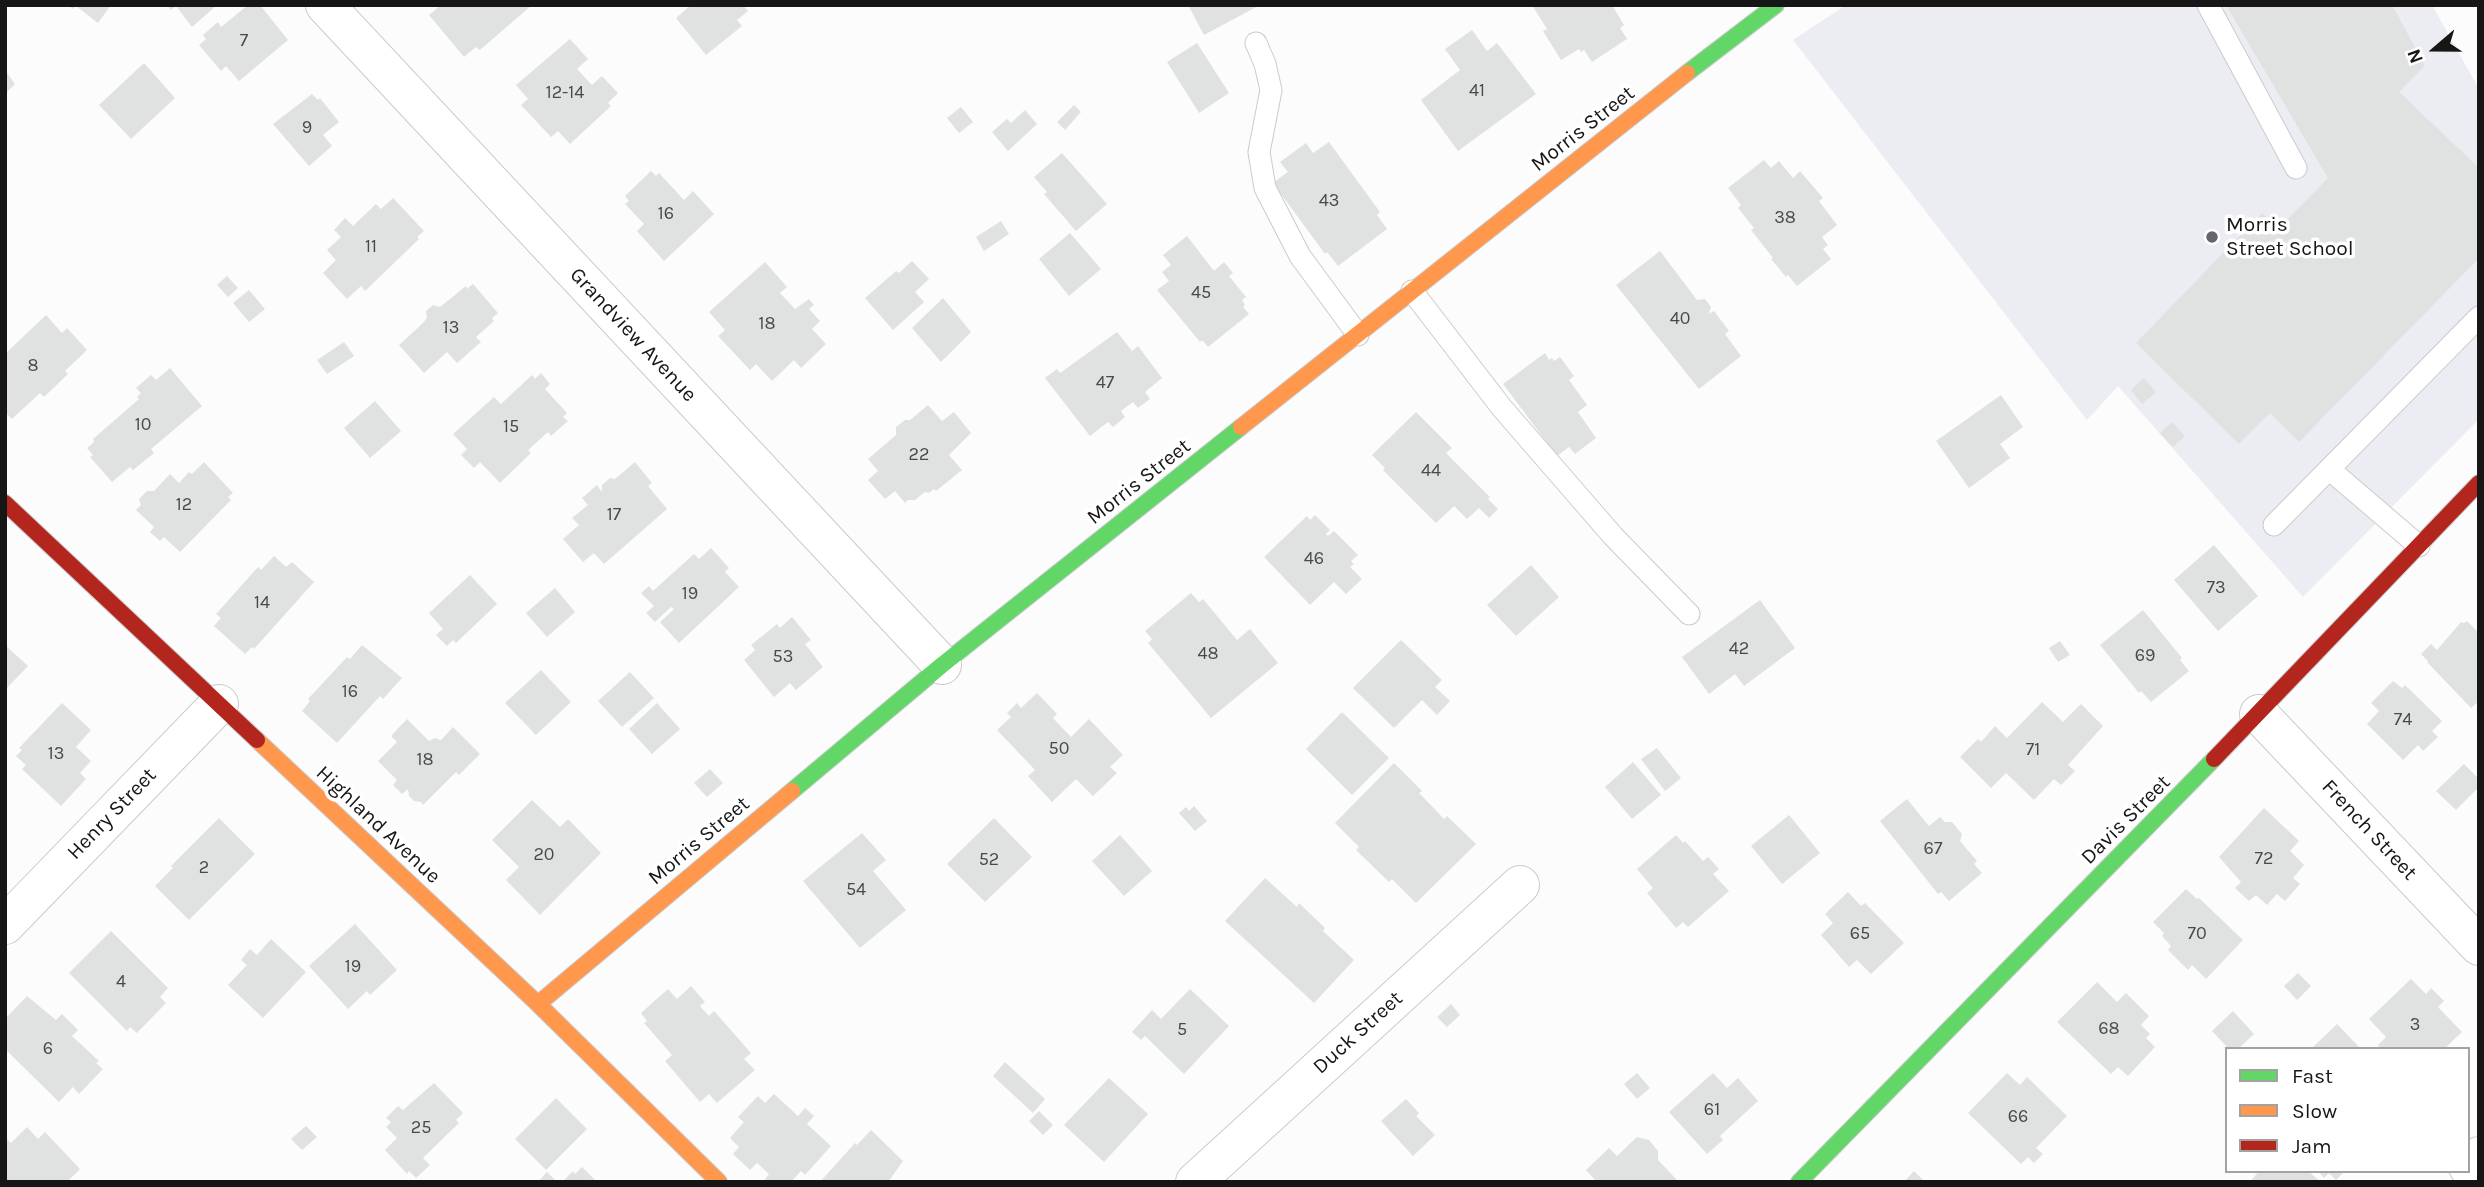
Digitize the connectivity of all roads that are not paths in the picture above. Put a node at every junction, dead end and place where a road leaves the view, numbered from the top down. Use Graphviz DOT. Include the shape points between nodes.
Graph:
graph roads {
  1 [pos="325,5"];
  2 [pos="1776,5"];
  3 [pos="2208,5"];
  4 [pos="1256,43"];
  5 [pos="2297,168"];
  6 [pos="1412,291"];
  7 [pos="2479,317"];
  8 [pos="1358,335"];
  9 [pos="2329,469"];
  10 [pos="2479,483"];
  11 [pos="5,503"];
  12 [pos="2274,524"];
  13 [pos="2419,546"];
  14 [pos="1689,614"];
  15 [pos="942,665"];
  16 [pos="219,704"];
  17 [pos="2259,714"];
  18 [pos="1520,885"];
  19 [pos="5,925"];
  20 [pos="2479,946"];
  21 [pos="538,1004"];
  22 [pos="719,1182"];
  23 [pos="1195,1182"];
  24 [pos="1799,1182"];
  1 -- 15 [label="street, Grandview Avenue"];
  2 -- 6 [label="street, Morris Street"];
  3 -- 5 [label="lane"];
  4 -- 8 [label="lane" via="1271,90 1259,152 1265,188 1300,256"];
  6 -- 8 [label="street, Morris Street"];
  6 -- 14 [label="lane" via="1519,428"];
  7 -- 9 [label="lane"];
  8 -- 15 [label="street, Morris Street"];
  9 -- 12 [label="lane"];
  9 -- 13 [label="lane"];
  10 -- 13 [label="street, Davis Street"];
  11 -- 16 [label="street, Highland Avenue"];
  13 -- 17 [label="street, Davis Street"];
  15 -- 21 [label="street, Morris Street"];
  16 -- 19 [label="street, Henry Street"];
  16 -- 21 [label="street, Highland Avenue"];
  17 -- 20 [label="street, French Street"];
  17 -- 24 [label="street, Davis Street"];
  18 -- 23 [label="street, Duck Street"];
  21 -- 22 [label="street, Highland Avenue"];
}
